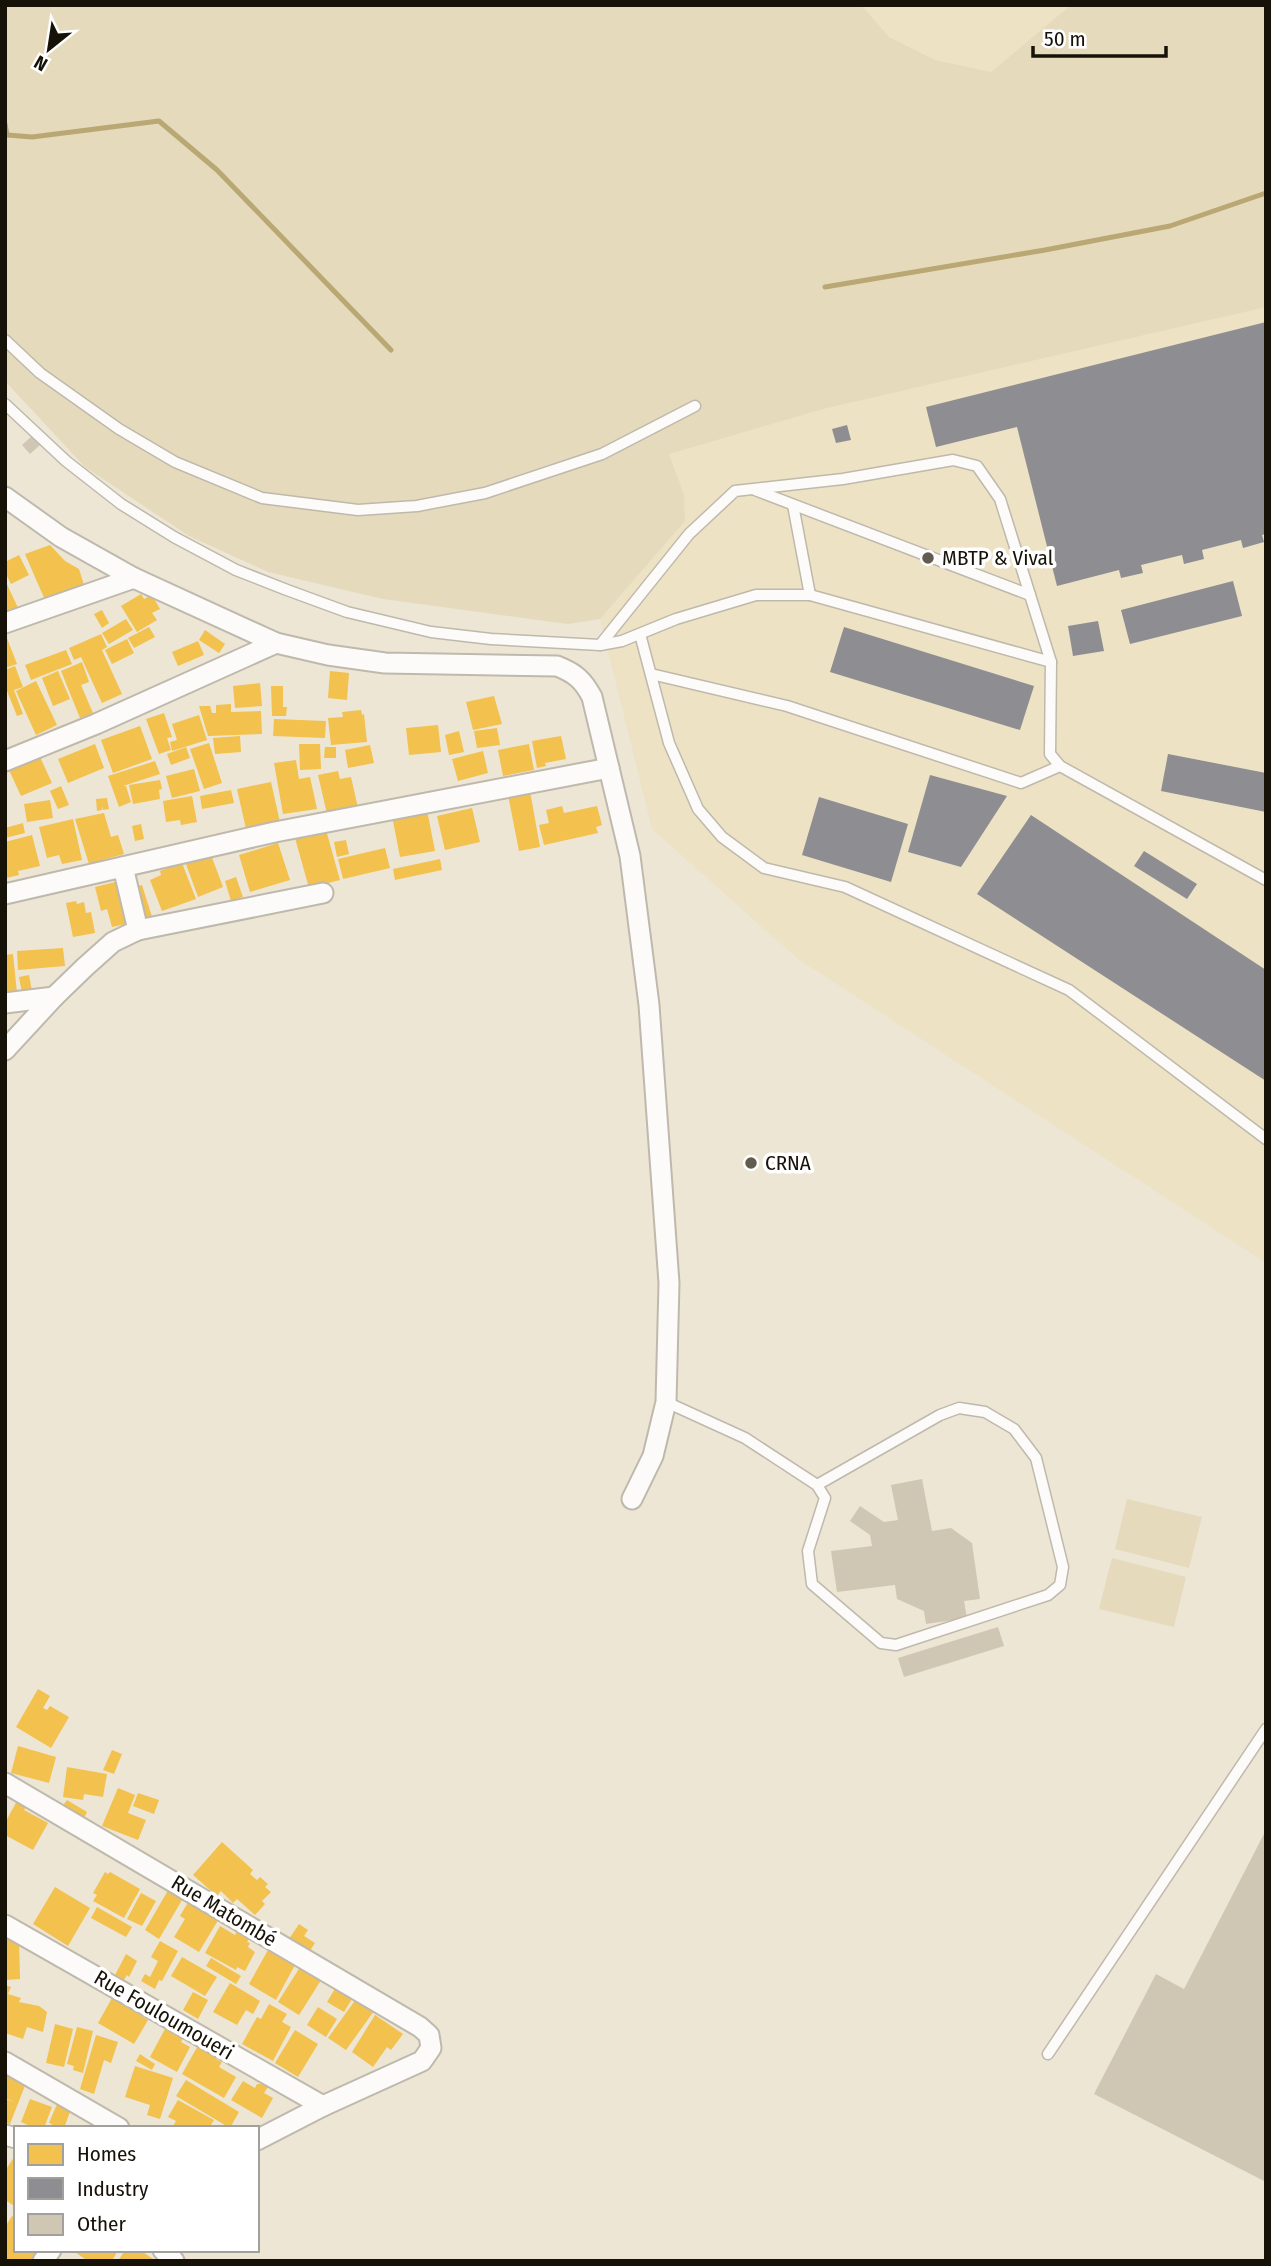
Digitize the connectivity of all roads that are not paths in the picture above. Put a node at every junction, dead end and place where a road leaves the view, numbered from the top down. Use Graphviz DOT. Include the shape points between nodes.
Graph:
graph roads {
  1 [pos="5,340"];
  2 [pos="5,404"];
  3 [pos="695,405"];
  4 [pos="754,490"];
  5 [pos="5,497"];
  6 [pos="793,505"];
  7 [pos="134,578"];
  8 [pos="810,595"];
  9 [pos="1030,595"];
  10 [pos="5,623"];
  11 [pos="640,634"];
  12 [pos="276,643"];
  13 [pos="600,645"];
  14 [pos="1051,662"];
  15 [pos="650,674"];
  16 [pos="5,761"];
  17 [pos="1060,766"];
  18 [pos="609,768"];
  19 [pos="123,867"];
  20 [pos="1266,880"];
  21 [pos="324,893"];
  22 [pos="5,894"];
  23 [pos="138,930"];
  24 [pos="54,997"];
  25 [pos="5,1003"];
  26 [pos="5,1050"];
  27 [pos="1266,1139"];
  28 [pos="666,1402"];
  29 [pos="817,1485"];
  30 [pos="632,1499"];
  31 [pos="1266,1729"];
  32 [pos="5,1783"];
  33 [pos="5,1925"];
  34 [pos="1048,2054"];
  35 [pos="5,2062"];
  36 [pos="323,2106"];
  37 [pos="116,2126"];
  38 [pos="259,2139"];
  1 -- 3 [label="lane" via="40,373 175,462 262,498 358,510 417,506 485,493 602,454"];
  2 -- 13 [label="lane" via="121,504 236,570 347,611 431,632"];
  4 -- 6 [label="lane"];
  4 -- 9 [label="lane" via="953,460 977,466 1000,499"];
  4 -- 13 [label="lane" via="735,491 689,534"];
  5 -- 7 [label="street" via="61,537"];
  6 -- 8 [label="lane"];
  6 -- 9 [label="lane"];
  7 -- 10 [label="street"];
  7 -- 12 [label="street"];
  8 -- 11 [label="lane" via="756,595"];
  8 -- 14 [label="lane"];
  9 -- 14 [label="lane"];
  11 -- 13 [label="lane"];
  11 -- 15 [label="lane"];
  12 -- 16 [label="street"];
  12 -- 18 [label="street" via="384,663 557,666 575,673 592,697"];
  14 -- 17 [label="lane" via="1050,754"];
  15 -- 17 [label="lane" via="787,705 1021,782"];
  15 -- 27 [label="lane" via="669,743 698,809 722,837 764,867 845,887 1069,990"];
  17 -- 20 [label="lane"];
  18 -- 19 [label="street" via="275,832"];
  18 -- 28 [label="street" via="630,856 649,1005 669,1283"];
  19 -- 22 [label="street"];
  19 -- 23 [label="street"];
  21 -- 23 [label="street"];
  23 -- 24 [label="street" via="113,942"];
  24 -- 25 [label="street"];
  24 -- 26 [label="street"];
  28 -- 29 [label="lane" via="745,1438"];
  28 -- 30 [label="street" via="653,1456"];
  29 -- 29 [label="lane" via="940,1415 959,1408 985,1412 1014,1429 1035,1458 1063,1567 1060,1585 1048,1595 896,1645 881,1643 812,1584 808,1551 825,1498"];
  31 -- 34 [label="lane"];
  32 -- 36 [label="street, Rue Matombé" via="429,2035 432,2048 422,2061"];
  33 -- 36 [label="street, Rue Fouloumoueri"];
  35 -- 37 [label="street"];
  36 -- 38 [label="street"];
}
